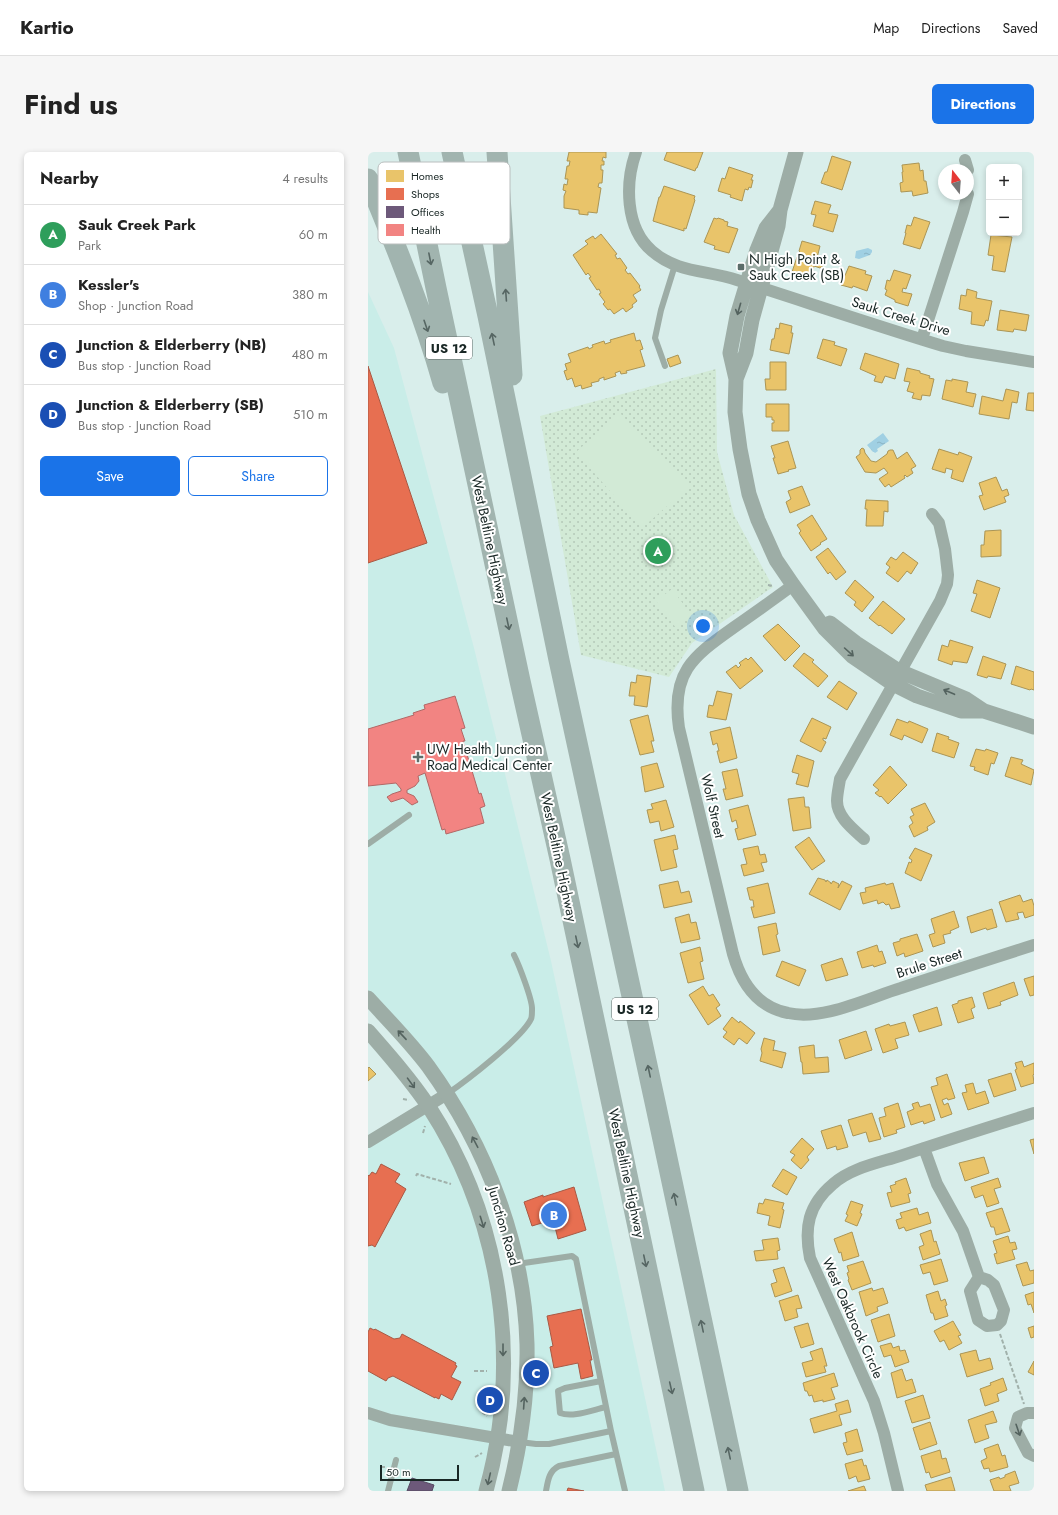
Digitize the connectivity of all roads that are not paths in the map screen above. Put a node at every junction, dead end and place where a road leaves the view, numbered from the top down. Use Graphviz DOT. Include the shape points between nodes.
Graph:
graph roads {
  1 [pos="408,152"];
  2 [pos="452,152"];
  3 [pos="498,152"];
  4 [pos="636,152"];
  5 [pos="796,152"];
  6 [pos="410,162"];
  7 [pos="454,162"];
  8 [pos="499,162"];
  9 [pos="368,179"];
  10 [pos="966,200"];
  11 [pos="378,203"];
  12 [pos="780,210"];
  13 [pos="395,244"];
  14 [pos="427,244"];
  15 [pos="472,244"];
  16 [pos="504,244"];
  17 [pos="675,265"];
  18 [pos="746,283"];
  19 [pos="761,288"];
  20 [pos="922,339"];
  21 [pos="1034,362"];
  22 [pos="665,366"];
  23 [pos="736,379"];
  24 [pos="932,514"];
  25 [pos="532,528"];
  26 [pos="491,544"];
  27 [pos="793,585"];
  28 [pos="896,677"];
  29 [pos="1034,727"];
  30 [pos="409,815"];
  31 [pos="864,838"];
  32 [pos="368,844"];
  33 [pos="1034,945"];
  34 [pos="514,955"];
  35 [pos="368,998"];
  36 [pos="834,1010"];
  37 [pos="368,1031"];
  38 [pos="447,1094"];
  39 [pos="428,1106"];
  40 [pos="1034,1113"];
  41 [pos="368,1142"];
  42 [pos="924,1148"];
  43 [pos="516,1264"];
  44 [pos="979,1277"];
  45 [pos="601,1381"];
  46 [pos="606,1408"];
  47 [pos="368,1413"];
  48 [pos="1030,1413"];
  49 [pos="611,1431"];
  50 [pos="497,1438"];
  51 [pos="520,1442"];
  52 [pos="616,1454"];
  53 [pos="1034,1456"];
  54 [pos="396,1460"];
  55 [pos="388,1491"];
  56 [pos="486,1491"];
  57 [pos="509,1491"];
  58 [pos="546,1491"];
  59 [pos="625,1491"];
  60 [pos="694,1491"];
  61 [pos="738,1491"];
  62 [pos="898,1491"];
  1 -- 6 [label="highway, West Beltline Highway / US 12, one-way"];
  7 -- 2 [label="highway, US 12, one-way"];
  8 -- 3 [label="highway, one-way"];
  4 -- 17 [label="street, Sauk Creek Drive" via="630,188 630,210 634,224 641,240 651,251"];
  5 -- 12 [label="street"];
  9 -- 11 [label="highway, one-way"];
  10 -- 20 [label="street"];
  12 -- 18 [label="street" via="766,228"];
  12 -- 19 [label="street"];
  13 -- 26 [label="highway, one-way" via="432,342"];
  14 -- 26 [label="highway, West Beltline Highway / US 12, one-way"];
  25 -- 15 [label="highway, US 12, one-way"];
  25 -- 16 [label="highway, one-way" via="511,368"];
  17 -- 18 [label="street, Sauk Creek Drive"];
  17 -- 22 [label="lane" via="655,338"];
  18 -- 19 [label="street, Sauk Creek Drive"];
  18 -- 23 [label="street, one-way" via="730,353"];
  19 -- 20 [label="street, Sauk Creek Drive"];
  19 -- 23 [label="street" via="746,353"];
  20 -- 21 [label="street, Sauk Creek Drive" via="966,351"];
  23 -- 27 [label="street" via="735,412 749,494 776,560"];
  24 -- 28 [label="street" via="939,523 945,549 947,584 940,601"];
  61 -- 25 [label="highway, US 12, one-way"];
  26 -- 60 [label="highway, West Beltline Highway / US 12, one-way"];
  27 -- 28 [label="street" via="814,612"];
  27 -- 36 [label="street, Wolf Street" via="704,649 694,659 679,687 677,715 733,954 742,979 762,1002 775,1009 808,1015"];
  28 -- 29 [label="street" via="966,699 984,711"];
  28 -- 31 [label="street" via="840,779 838,808 847,824"];
  30 -- 32 [label="lane"];
  33 -- 36 [label="street, Brule Street"];
  34 -- 38 [label="lane" via="533,1008 531,1019 512,1042"];
  38 -- 35 [label="street, Junction Road, one-way" via="407,1040"];
  37 -- 39 [label="street, Junction Road, one-way" via="394,1060"];
  38 -- 39 [label="street"];
  43 -- 38 [label="street, Junction Road, one-way" via="510,1236 487,1169"];
  39 -- 41 [label="street"];
  39 -- 50 [label="street, Junction Road, one-way" via="445,1134 469,1186 486,1235 495,1273 502,1312 504,1383"];
  40 -- 42 [label="street, West Oakbrook Circle"];
  42 -- 44 [label="street" via="936,1184 963,1231"];
  42 -- 62 [label="street, West Oakbrook Circle" via="842,1176 816,1202 810,1215 807,1233 810,1258 815,1272 874,1401"];
  43 -- 45 [label="lane" via="575,1257"];
  51 -- 43 [label="street, Junction Road, one-way" via="526,1344 524,1311"];
  44 -- 44 [label="street" via="970,1291 978,1320 988,1326 996,1325 1001,1321 1004,1310 994,1285"];
  45 -- 46 [label="lane"];
  45 -- 46 [label="lane" via="558,1391 560,1413 573,1414"];
  46 -- 49 [label="lane"];
  47 -- 50 [label="street" via="390,1420"];
  48 -- 53 [label="street, one-way" via="1018,1417 1015,1428 1028,1453"];
  49 -- 51 [label="lane" via="549,1444"];
  49 -- 52 [label="lane"];
  50 -- 51 [label="street"];
  50 -- 56 [label="street, Junction Road, one-way"];
  51 -- 57 [label="street, Junction Road"];
  52 -- 58 [label="lane" via="554,1468"];
  52 -- 59 [label="lane"];
  54 -- 55 [label="lane"];
}
